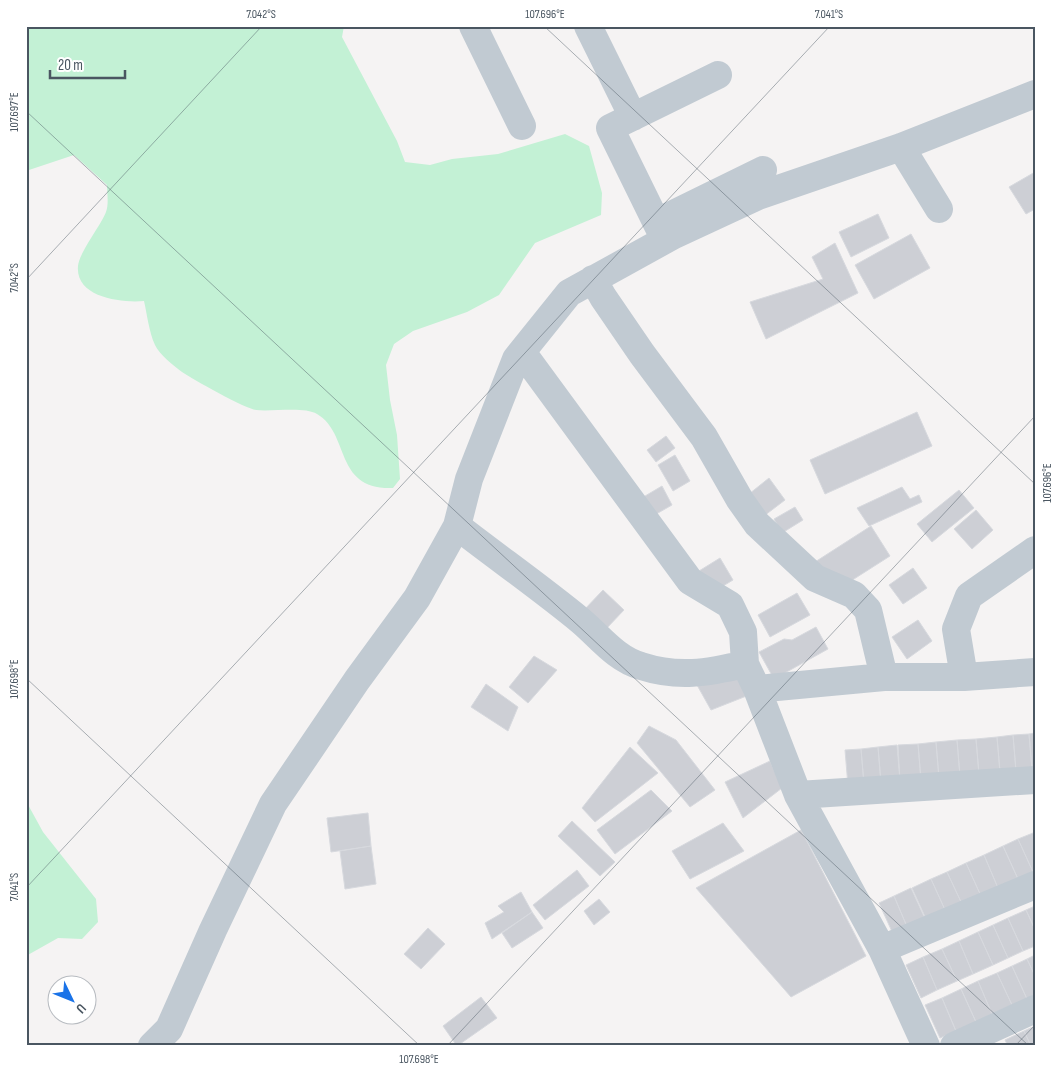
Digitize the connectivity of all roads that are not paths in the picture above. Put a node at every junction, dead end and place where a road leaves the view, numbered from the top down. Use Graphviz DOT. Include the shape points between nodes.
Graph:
graph roads {
  1 [pos="473,26"];
  2 [pos="588,26"];
  3 [pos="718,75"];
  4 [pos="1035,94"];
  5 [pos="633,117"];
  6 [pos="522,126"];
  7 [pos="901,147"];
  8 [pos="763,170"];
  9 [pos="939,209"];
  10 [pos="661,231"];
  11 [pos="593,279"];
  12 [pos="522,352"];
  13 [pos="457,526"];
  14 [pos="1035,550"];
  15 [pos="745,664"];
  16 [pos="1035,672"];
  17 [pos="964,676"];
  18 [pos="884,677"];
  19 [pos="757,689"];
  20 [pos="1035,780"];
  21 [pos="798,795"];
  22 [pos="1035,885"];
  23 [pos="882,949"];
  24 [pos="1035,1009"];
  25 [pos="152,1046"];
  26 [pos="926,1046"];
  27 [pos="954,1046"];
  1 -- 6 [label="street"];
  2 -- 5 [label="street"];
  3 -- 5 [label="street"];
  4 -- 7 [label="street"];
  5 -- 10 [label="street" via="610,128"];
  7 -- 9 [label="street"];
  7 -- 10 [label="street"];
  8 -- 10 [label="street"];
  10 -- 11 [label="street"];
  11 -- 12 [label="street" via="569,293"];
  11 -- 18 [label="street" via="642,354 704,437 740,500 758,524 814,578 854,595 868,610"];
  12 -- 13 [label="street" via="516,359 469,479"];
  12 -- 15 [label="street" via="690,581 730,605 743,632"];
  13 -- 15 [label="street" via="580,621 622,659 669,673 702,674"];
  13 -- 25 [label="street" via="417,598 273,804 169,1029"];
  14 -- 17 [label="street" via="969,596 956,629"];
  15 -- 19 [label="street"];
  16 -- 17 [label="street"];
  17 -- 18 [label="street"];
  18 -- 19 [label="street"];
  19 -- 21 [label="street"];
  20 -- 21 [label="street"];
  21 -- 23 [label="street"];
  22 -- 23 [label="street"];
  23 -- 26 [label="street"];
  24 -- 27 [label="street"];
}
